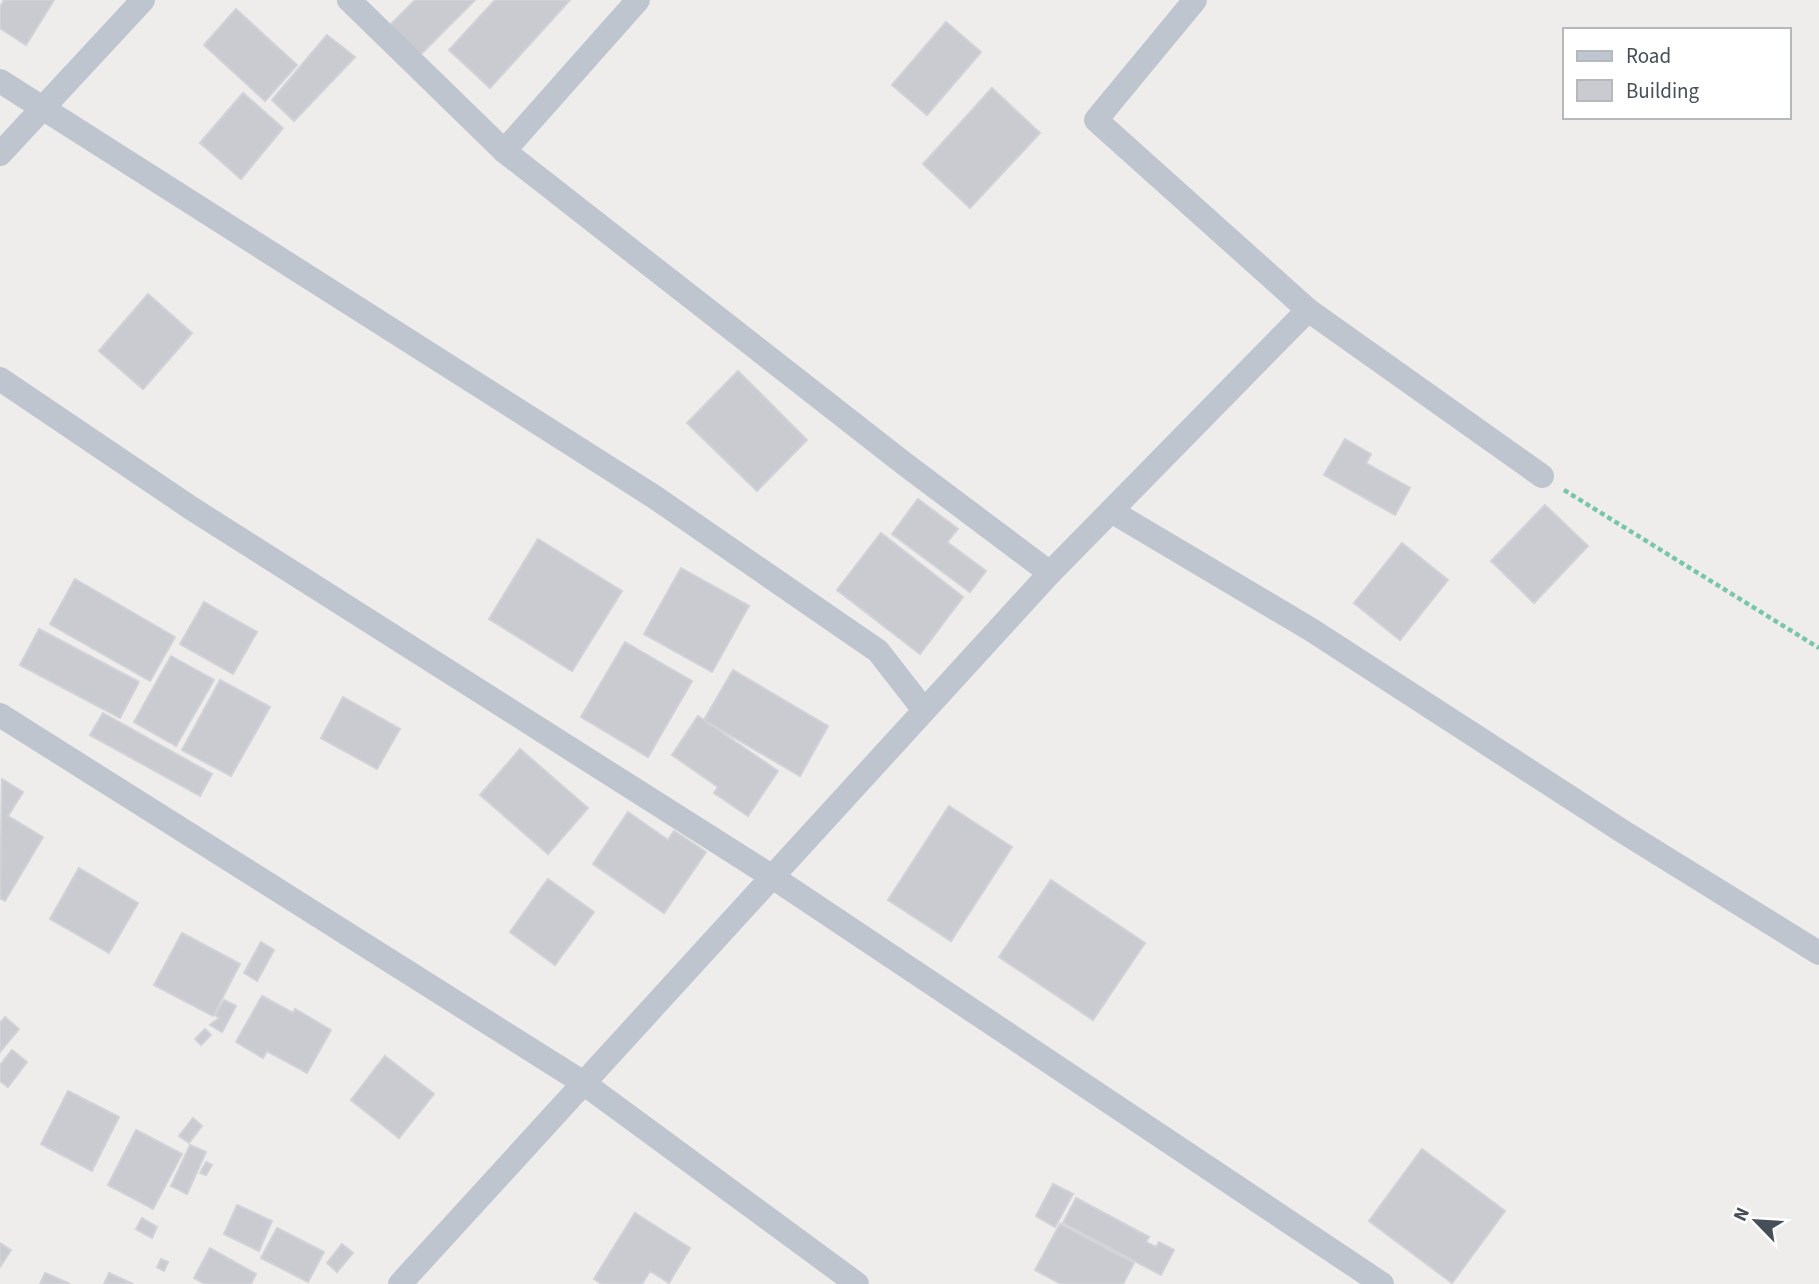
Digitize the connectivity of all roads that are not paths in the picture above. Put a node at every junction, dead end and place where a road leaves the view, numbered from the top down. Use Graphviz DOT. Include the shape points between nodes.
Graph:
graph roads {
  1 [pos="143,0"];
  2 [pos="349,0"];
  3 [pos="638,0"];
  4 [pos="1195,0"];
  5 [pos="0,80"];
  6 [pos="42,109"];
  7 [pos="504,151"];
  8 [pos="0,154"];
  9 [pos="1308,310"];
  10 [pos="0,379"];
  11 [pos="1542,476"];
  12 [pos="1111,511"];
  13 [pos="1050,573"];
  14 [pos="925,710"];
  15 [pos="0,715"];
  16 [pos="771,876"];
  17 [pos="1819,953"];
  18 [pos="582,1082"];
  19 [pos="400,1284"];
  20 [pos="857,1284"];
  21 [pos="1382,1284"];
  1 -- 6 [label="street"];
  2 -- 7 [label="street"];
  3 -- 7 [label="street"];
  4 -- 9 [label="street" via="1096,120"];
  5 -- 6 [label="street"];
  6 -- 8 [label="street"];
  6 -- 14 [label="street" via="653,496 878,651"];
  7 -- 13 [label="street"];
  9 -- 11 [label="street"];
  9 -- 12 [label="street"];
  10 -- 16 [label="street" via="214,523"];
  12 -- 13 [label="street"];
  12 -- 17 [label="street" via="1310,629"];
  13 -- 14 [label="street"];
  14 -- 16 [label="street"];
  15 -- 18 [label="street"];
  16 -- 18 [label="street"];
  16 -- 21 [label="street"];
  18 -- 19 [label="street"];
  18 -- 20 [label="street"];
}
